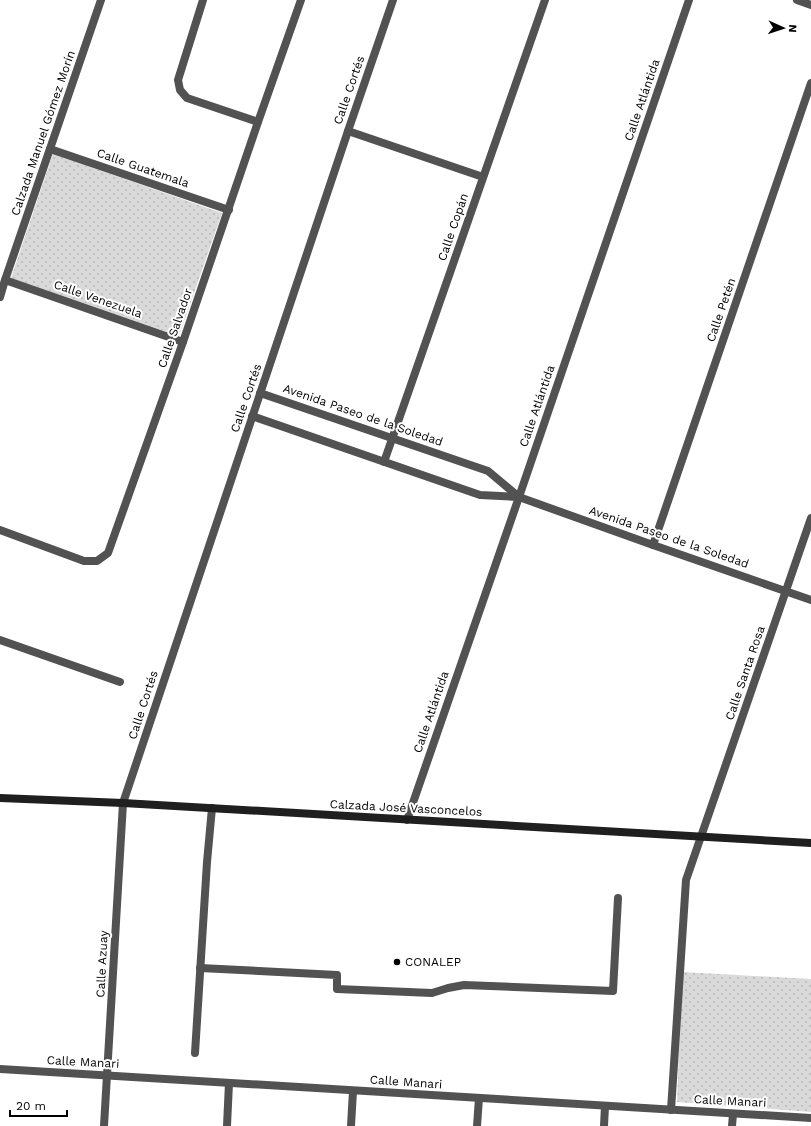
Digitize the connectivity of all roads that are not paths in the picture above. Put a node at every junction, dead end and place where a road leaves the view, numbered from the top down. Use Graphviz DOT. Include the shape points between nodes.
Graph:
graph roads {
  1 [pos="101,0"];
  2 [pos="203,0"];
  3 [pos="301,0"];
  4 [pos="393,0"];
  5 [pos="545,0"];
  6 [pos="689,0"];
  7 [pos="797,0"];
  8 [pos="811,5"];
  9 [pos="811,83"];
  10 [pos="258,122"];
  11 [pos="348,131"];
  12 [pos="50,148"];
  13 [pos="483,177"];
  14 [pos="228,210"];
  15 [pos="5,280"];
  16 [pos="0,297"];
  17 [pos="183,342"];
  18 [pos="260,393"];
  19 [pos="252,416"];
  20 [pos="392,438"];
  21 [pos="384,462"];
  22 [pos="519,497"];
  23 [pos="811,518"];
  24 [pos="0,530"];
  25 [pos="653,545"];
  26 [pos="786,591"];
  27 [pos="811,600"];
  28 [pos="0,640"];
  29 [pos="120,682"];
  30 [pos="0,798"];
  31 [pos="123,803"];
  32 [pos="212,808"];
  33 [pos="407,820"];
  34 [pos="701,837"];
  35 [pos="811,843"];
  36 [pos="618,898"];
  37 [pos="200,968"];
  38 [pos="195,1053"];
  39 [pos="0,1069"];
  40 [pos="107,1076"];
  41 [pos="229,1083"];
  42 [pos="353,1091"];
  43 [pos="478,1098"];
  44 [pos="605,1106"];
  45 [pos="671,1110"];
  46 [pos="733,1114"];
  47 [pos="811,1118"];
  48 [pos="104,1126"];
  49 [pos="227,1126"];
  50 [pos="351,1126"];
  51 [pos="477,1126"];
  52 [pos="604,1126"];
  53 [pos="732,1126"];
  1 -- 12 [label="street, Calzada Manuel Gómez Morín"];
  2 -- 10 [label="street" via="178,80 180,90 187,98"];
  3 -- 10 [label="street, Calle Salvador"];
  4 -- 11 [label="street, Calle Cortés"];
  5 -- 13 [label="street, Calle Copán"];
  6 -- 22 [label="street, Calle Atlántida"];
  7 -- 8 [label="street"];
  9 -- 25 [label="street, Calle Petén"];
  10 -- 14 [label="street, Calle Salvador"];
  11 -- 13 [label="street"];
  11 -- 18 [label="street, Calle Cortés"];
  12 -- 14 [label="street, Calle Guatemala"];
  12 -- 15 [label="street, Calzada Manuel Gómez Morín"];
  13 -- 20 [label="street, Calle Copán"];
  14 -- 17 [label="street, Calle Salvador"];
  15 -- 16 [label="street, Calzada Manuel Gómez Morín"];
  15 -- 17 [label="street, Calle Venezuela"];
  17 -- 24 [label="street, Calle Salvador" via="108,553 97,561 84,561"];
  18 -- 19 [label="street, Calle Cortés"];
  18 -- 20 [label="street, Avenida Paseo de la Soledad"];
  19 -- 21 [label="street, Avenida Paseo de la Soledad"];
  19 -- 31 [label="street, Calle Cortés"];
  20 -- 21 [label="street, Calle Copán"];
  20 -- 22 [label="street, Avenida Paseo de la Soledad" via="488,470"];
  21 -- 22 [label="street, Avenida Paseo de la Soledad" via="480,495"];
  22 -- 25 [label="street, Avenida Paseo de la Soledad"];
  22 -- 33 [label="street, Calle Atlántida"];
  23 -- 26 [label="street, Calle Santa Rosa"];
  25 -- 26 [label="street, Avenida Paseo de la Soledad"];
  26 -- 27 [label="street, Avenida Paseo de la Soledad"];
  26 -- 34 [label="street, Calle Santa Rosa"];
  28 -- 29 [label="street"];
  30 -- 31 [label="main road, Calzada José Vasconcelos"];
  31 -- 32 [label="main road, Calzada José Vasconcelos"];
  31 -- 40 [label="street, Calle Azuay"];
  32 -- 33 [label="main road, Calzada José Vasconcelos"];
  32 -- 37 [label="street"];
  33 -- 34 [label="main road, Calzada José Vasconcelos"];
  34 -- 35 [label="main road, Calzada José Vasconcelos"];
  34 -- 45 [label="street, Calle Santa Rosa" via="686,880"];
  36 -- 37 [label="street" via="613,991 464,985 432,993 337,989 337,975"];
  37 -- 38 [label="street"];
  39 -- 40 [label="street, Calle Manari"];
  40 -- 41 [label="street, Calle Manari"];
  40 -- 48 [label="street, Calle Azuay"];
  41 -- 42 [label="street, Calle Manari"];
  41 -- 49 [label="street"];
  42 -- 43 [label="street, Calle Manari"];
  42 -- 50 [label="street"];
  43 -- 44 [label="street, Calle Manari"];
  43 -- 51 [label="street"];
  44 -- 45 [label="street, Calle Manari"];
  44 -- 52 [label="street"];
  45 -- 46 [label="street, Calle Manari"];
  46 -- 47 [label="street, Calle Manari"];
  46 -- 53 [label="street"];
}
